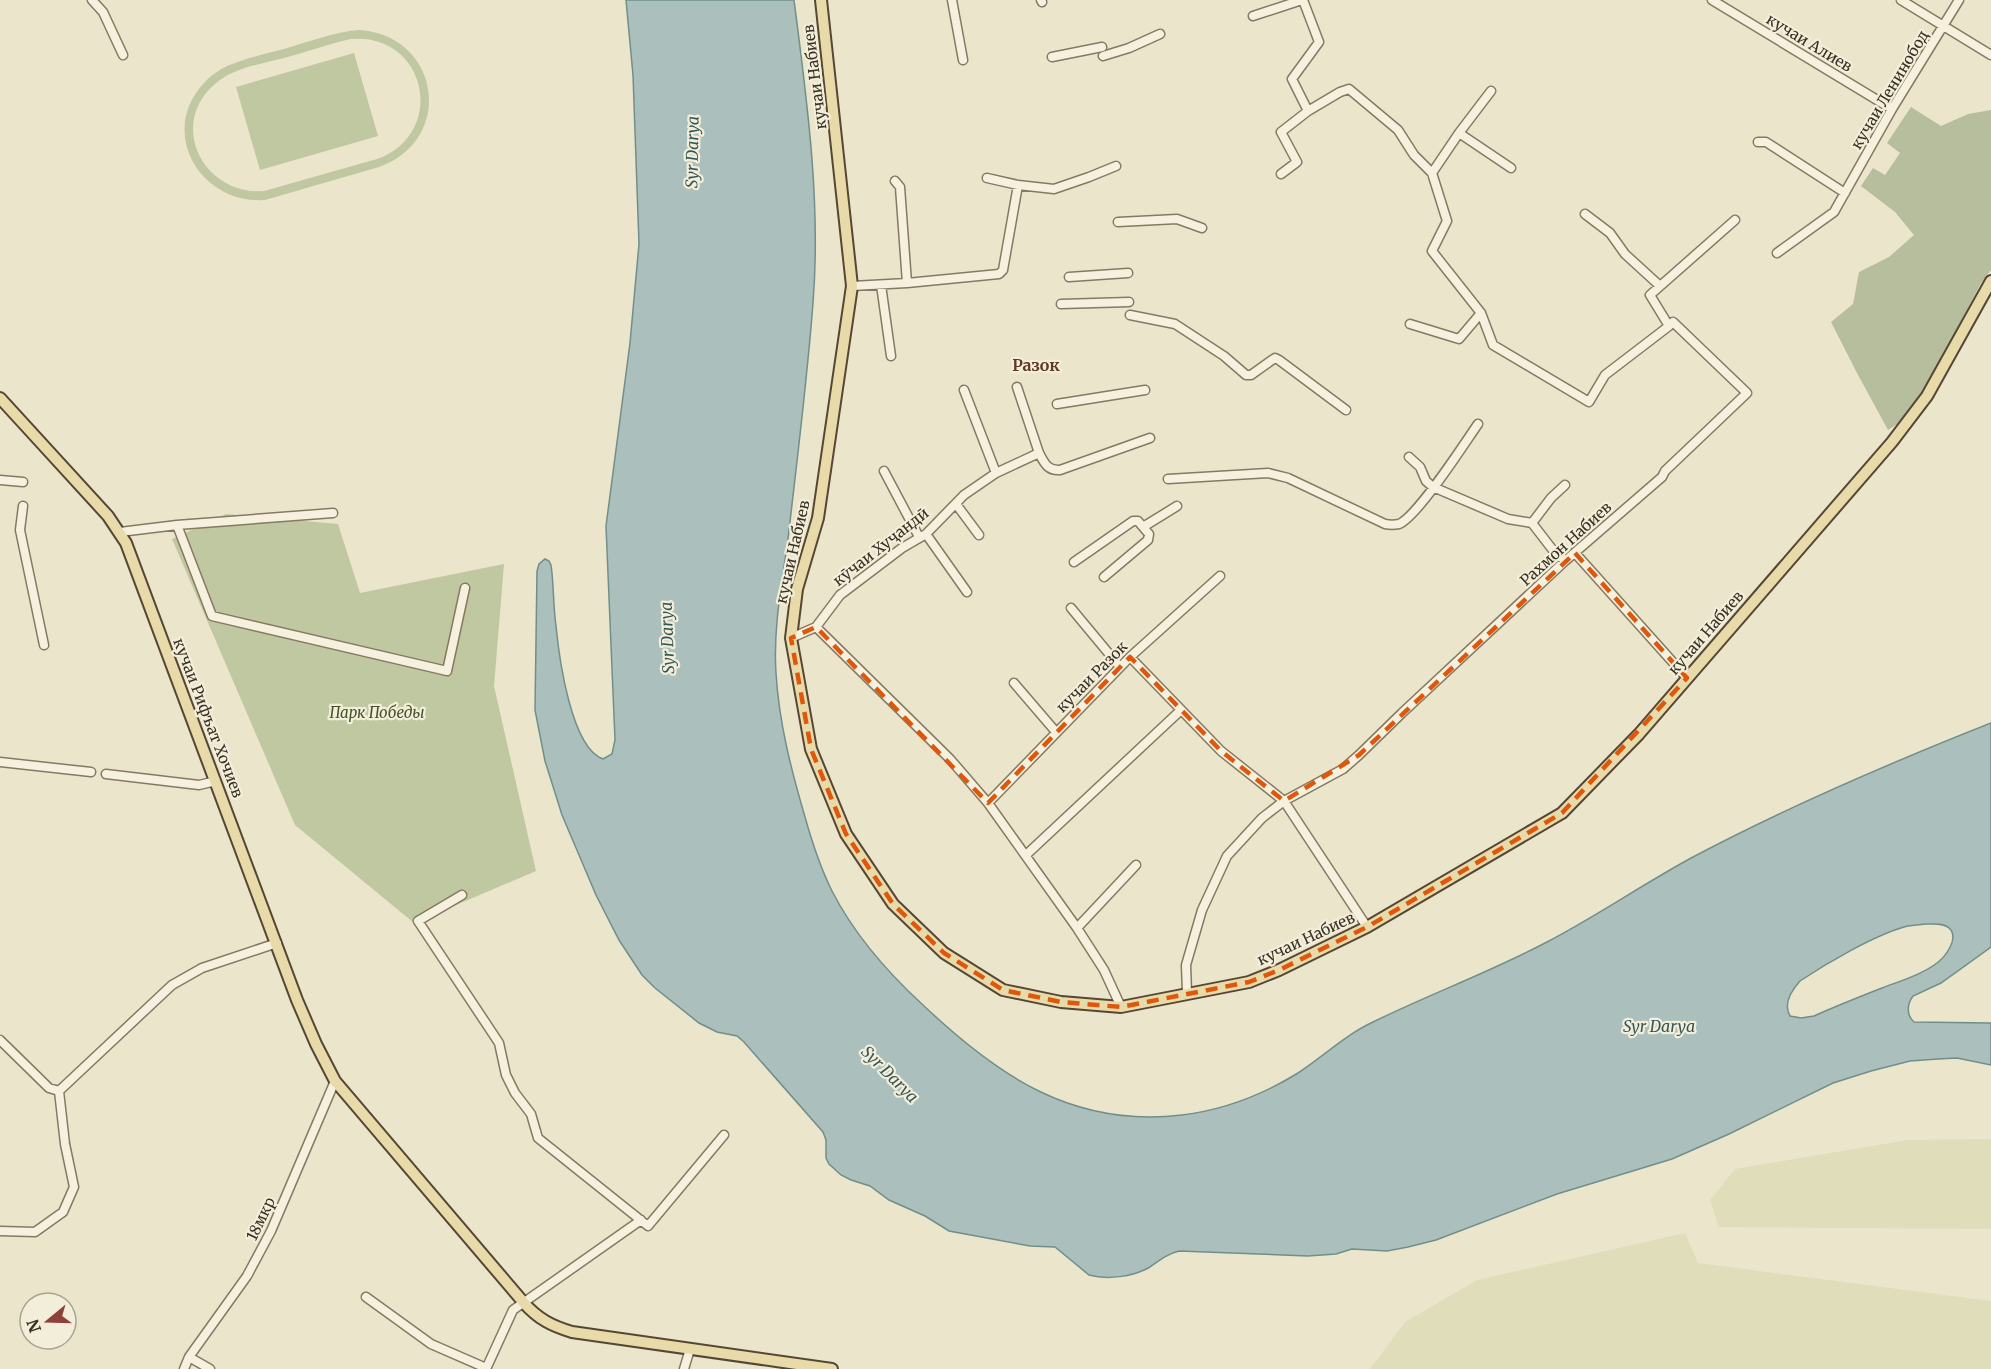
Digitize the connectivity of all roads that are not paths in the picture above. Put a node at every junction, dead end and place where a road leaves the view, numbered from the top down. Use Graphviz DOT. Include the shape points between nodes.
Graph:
graph roads {
  1 [pos="92,0"];
  2 [pos="821,0"];
  3 [pos="952,0"];
  4 [pos="1303,0"];
  5 [pos="1712,0"];
  6 [pos="1901,0"];
  7 [pos="1959,0"];
  8 [pos="1252,16"];
  9 [pos="1944,26"];
  10 [pos="1160,34"];
  11 [pos="1991,55"];
  12 [pos="123,56"];
  13 [pos="1052,57"];
  14 [pos="963,60"];
  15 [pos="1491,91"];
  16 [pos="1892,109"];
  17 [pos="1308,111"];
  18 [pos="1459,133"];
  19 [pos="1758,142"];
  20 [pos="1116,166"];
  21 [pos="1510,168"];
  22 [pos="1432,173"];
  23 [pos="1281,174"];
  24 [pos="987,178"];
  25 [pos="895,181"];
  26 [pos="1018,185"];
  27 [pos="1845,194"];
  28 [pos="1585,214"];
  29 [pos="1735,219"];
  30 [pos="1118,222"];
  31 [pos="1202,228"];
  32 [pos="1777,253"];
  33 [pos="1128,273"];
  34 [pos="1069,277"];
  35 [pos="1991,281"];
  36 [pos="908,283"];
  37 [pos="881,285"];
  38 [pos="852,286"];
  39 [pos="1660,286"];
  40 [pos="1130,302"];
  41 [pos="1061,303"];
  42 [pos="1481,313"];
  43 [pos="1130,315"];
  44 [pos="1410,324"];
  45 [pos="1669,326"];
  46 [pos="891,356"];
  47 [pos="1017,387"];
  48 [pos="964,390"];
  49 [pos="1145,390"];
  50 [pos="0,398"];
  51 [pos="1057,404"];
  52 [pos="1346,410"];
  53 [pos="1478,424"];
  54 [pos="1150,438"];
  55 [pos="1039,453"];
  56 [pos="1408,457"];
  57 [pos="884,471"];
  58 [pos="996,473"];
  59 [pos="1168,479"];
  60 [pos="0,480"];
  61 [pos="23,482"];
  62 [pos="1565,485"];
  63 [pos="1434,487"];
  64 [pos="956,504"];
  65 [pos="23,506"];
  66 [pos="1177,506"];
  67 [pos="333,513"];
  68 [pos="1532,524"];
  69 [pos="177,525"];
  70 [pos="1143,527"];
  71 [pos="120,532"];
  72 [pos="922,535"];
  73 [pos="979,535"];
  74 [pos="1575,553"];
  75 [pos="1565,561"];
  76 [pos="1074,562"];
  77 [pos="1220,576"];
  78 [pos="1104,577"];
  79 [pos="465,588"];
  80 [pos="967,592"];
  81 [pos="1071,608"];
  82 [pos="816,627"];
  83 [pos="790,638"];
  84 [pos="44,645"];
  85 [pos="1130,657"];
  86 [pos="1120,667"];
  87 [pos="1687,678"];
  88 [pos="1014,683"];
  89 [pos="1181,710"];
  90 [pos="1056,732"];
  91 [pos="0,762"];
  92 [pos="91,772"];
  93 [pos="106,774"];
  94 [pos="216,781"];
  95 [pos="1284,801"];
  96 [pos="988,803"];
  97 [pos="1026,855"];
  98 [pos="1136,865"];
  99 [pos="462,895"];
  100 [pos="1367,927"];
  101 [pos="1077,928"];
  102 [pos="277,944"];
  103 [pos="1187,993"];
  104 [pos="1121,1006"];
  105 [pos="0,1040"];
  106 [pos="335,1081"];
  107 [pos="59,1091"];
  108 [pos="724,1135"];
  109 [pos="641,1220"];
  110 [pos="0,1231"];
  111 [pos="366,1297"];
  112 [pos="524,1303"];
  113 [pos="690,1349"];
  114 [pos="189,1357"];
  115 [pos="486,1368"];
  116 [pos="184,1369"];
  117 [pos="210,1369"];
  118 [pos="684,1369"];
  119 [pos="832,1369"];
  1 -- 12 [label="street" via="103,12"];
  2 -- 38 [label="main road, кучаи Набиев"];
  3 -- 14 [label="street"];
  4 -- 8 [label="street"];
  4 -- 17 [label="street" via="1319,42 1292,79"];
  5 -- 16 [label="street, кучаи Алиев"];
  6 -- 9 [label="street"];
  7 -- 9 [label="street, кучаи Ленинобод"];
  9 -- 11 [label="street"];
  9 -- 16 [label="street, кучаи Ленинобод"];
  10 -- 13 [label="street" via="1129,48"];
  15 -- 18 [label="street"];
  16 -- 27 [label="street, кучаи Ленинобод"];
  17 -- 22 [label="street" via="1349,89 1398,130"];
  17 -- 23 [label="street" via="1281,132 1297,162"];
  18 -- 21 [label="street"];
  18 -- 22 [label="street"];
  19 -- 27 [label="street" via="1766,142"];
  20 -- 26 [label="street" via="1054,189"];
  22 -- 42 [label="street" via="1447,221 1432,251"];
  24 -- 26 [label="street"];
  25 -- 36 [label="street" via="900,187"];
  26 -- 36 [label="street" via="1003,270 999,274"];
  27 -- 32 [label="street, кучаи Ленинобод" via="1834,212"];
  28 -- 39 [label="street" via="1610,233 1625,254"];
  29 -- 39 [label="street"];
  30 -- 31 [label="street" via="1177,219"];
  33 -- 34 [label="street"];
  35 -- 87 [label="main road, кучаи Набиев" via="1927,396 1892,442"];
  36 -- 37 [label="street"];
  37 -- 38 [label="street"];
  37 -- 46 [label="street"];
  38 -- 83 [label="main road, кучаи Набиев" via="818,518 798,589"];
  39 -- 45 [label="street" via="1650,295"];
  40 -- 41 [label="street"];
  42 -- 44 [label="street" via="1459,339"];
  42 -- 45 [label="street" via="1493,345 1589,402 1605,375"];
  43 -- 52 [label="street" via="1175,324 1246,375 1275,358 1280,360"];
  45 -- 74 [label="street, Рахмон Набиев" via="1674,321 1747,393 1662,477"];
  47 -- 55 [label="street"];
  48 -- 58 [label="street"];
  49 -- 51 [label="street"];
  50 -- 71 [label="main road, кучаи Рифъат Хочиев"];
  53 -- 63 [label="street"];
  54 -- 55 [label="street" via="1053,471"];
  55 -- 58 [label="street, кӯчаи Хуҷандӣ"];
  56 -- 63 [label="street"];
  57 -- 72 [label="street"];
  58 -- 64 [label="street, кӯчаи Хуҷандӣ"];
  59 -- 63 [label="street" via="1268,472 1385,524 1399,524 1408,518"];
  60 -- 61 [label="street"];
  62 -- 68 [label="street"];
  63 -- 68 [label="street" via="1508,519"];
  64 -- 72 [label="street, кӯчаи Хуҷандӣ"];
  64 -- 73 [label="street"];
  65 -- 84 [label="street" via="20,530"];
  66 -- 70 [label="street"];
  67 -- 69 [label="street"];
  68 -- 75 [label="street"];
  69 -- 71 [label="street"];
  69 -- 79 [label="street" via="212,616 447,671"];
  70 -- 76 [label="street" via="1133,520"];
  70 -- 78 [label="street" via="1149,534 1148,540"];
  71 -- 94 [label="main road, кучаи Рифъат Хочиев"];
  72 -- 80 [label="street"];
  72 -- 82 [label="street, кӯчаи Хуҷандӣ" via="840,596"];
  74 -- 75 [label="street, Рахмон Набиев"];
  74 -- 87 [label="street"];
  75 -- 95 [label="street, Рахмон Набиев" via="1343,769"];
  77 -- 85 [label="street, кучаи Разок"];
  81 -- 86 [label="street"];
  82 -- 83 [label="street, кӯчаи Хуҷандӣ"];
  82 -- 96 [label="street" via="950,759"];
  83 -- 104 [label="main road, кучаи Набиев" via="811,749 846,834 893,904 944,953 1003,990 1061,1002"];
  85 -- 86 [label="street, кучаи Разок"];
  85 -- 89 [label="street, кучаи Набиев"];
  86 -- 90 [label="street, кучаи Разок"];
  87 -- 100 [label="main road, кучаи Набиев" via="1562,813"];
  88 -- 90 [label="street"];
  89 -- 95 [label="street, кучаи Набиев" via="1221,751"];
  89 -- 97 [label="street"];
  90 -- 96 [label="street, кучаи Разок"];
  91 -- 92 [label="street"];
  93 -- 94 [label="street" via="200,785"];
  94 -- 102 [label="main road, кучаи Рифъат Хочиев"];
  95 -- 100 [label="street, кучаи Набиев"];
  95 -- 103 [label="street" via="1262,818 1227,856 1203,910 1186,965"];
  96 -- 97 [label="street"];
  97 -- 101 [label="street"];
  98 -- 101 [label="street"];
  99 -- 109 [label="street" via="418,921 499,1043 507,1075 531,1114 538,1138"];
  100 -- 103 [label="main road, кучаи Набиев" via="1249,982"];
  101 -- 104 [label="street"];
  102 -- 106 [label="main road, кучаи Рифъат Хочиев" via="297,1000"];
  102 -- 107 [label="street" via="202,968 172,985"];
  103 -- 104 [label="main road, кучаи Набиев"];
  105 -- 107 [label="street" via="49,1088"];
  106 -- 112 [label="main road, кучаи Рифъат Хочиев"];
  106 -- 114 [label="street, 18мкр" via="267,1240 247,1276"];
  107 -- 110 [label="street" via="74,1187 63,1212 34,1232"];
  108 -- 109 [label="street" via="648,1226"];
  109 -- 112 [label="street"];
  111 -- 115 [label="street" via="431,1344"];
  112 -- 113 [label="main road, кучаи Рифъат Хочиев" via="534,1315 572,1332"];
  112 -- 115 [label="street" via="513,1310"];
  113 -- 118 [label="street"];
  113 -- 119 [label="main road, кучаи Рифъат Хочиев"];
  114 -- 116 [label="street, 18мкр"];
  114 -- 117 [label="street"];
}
